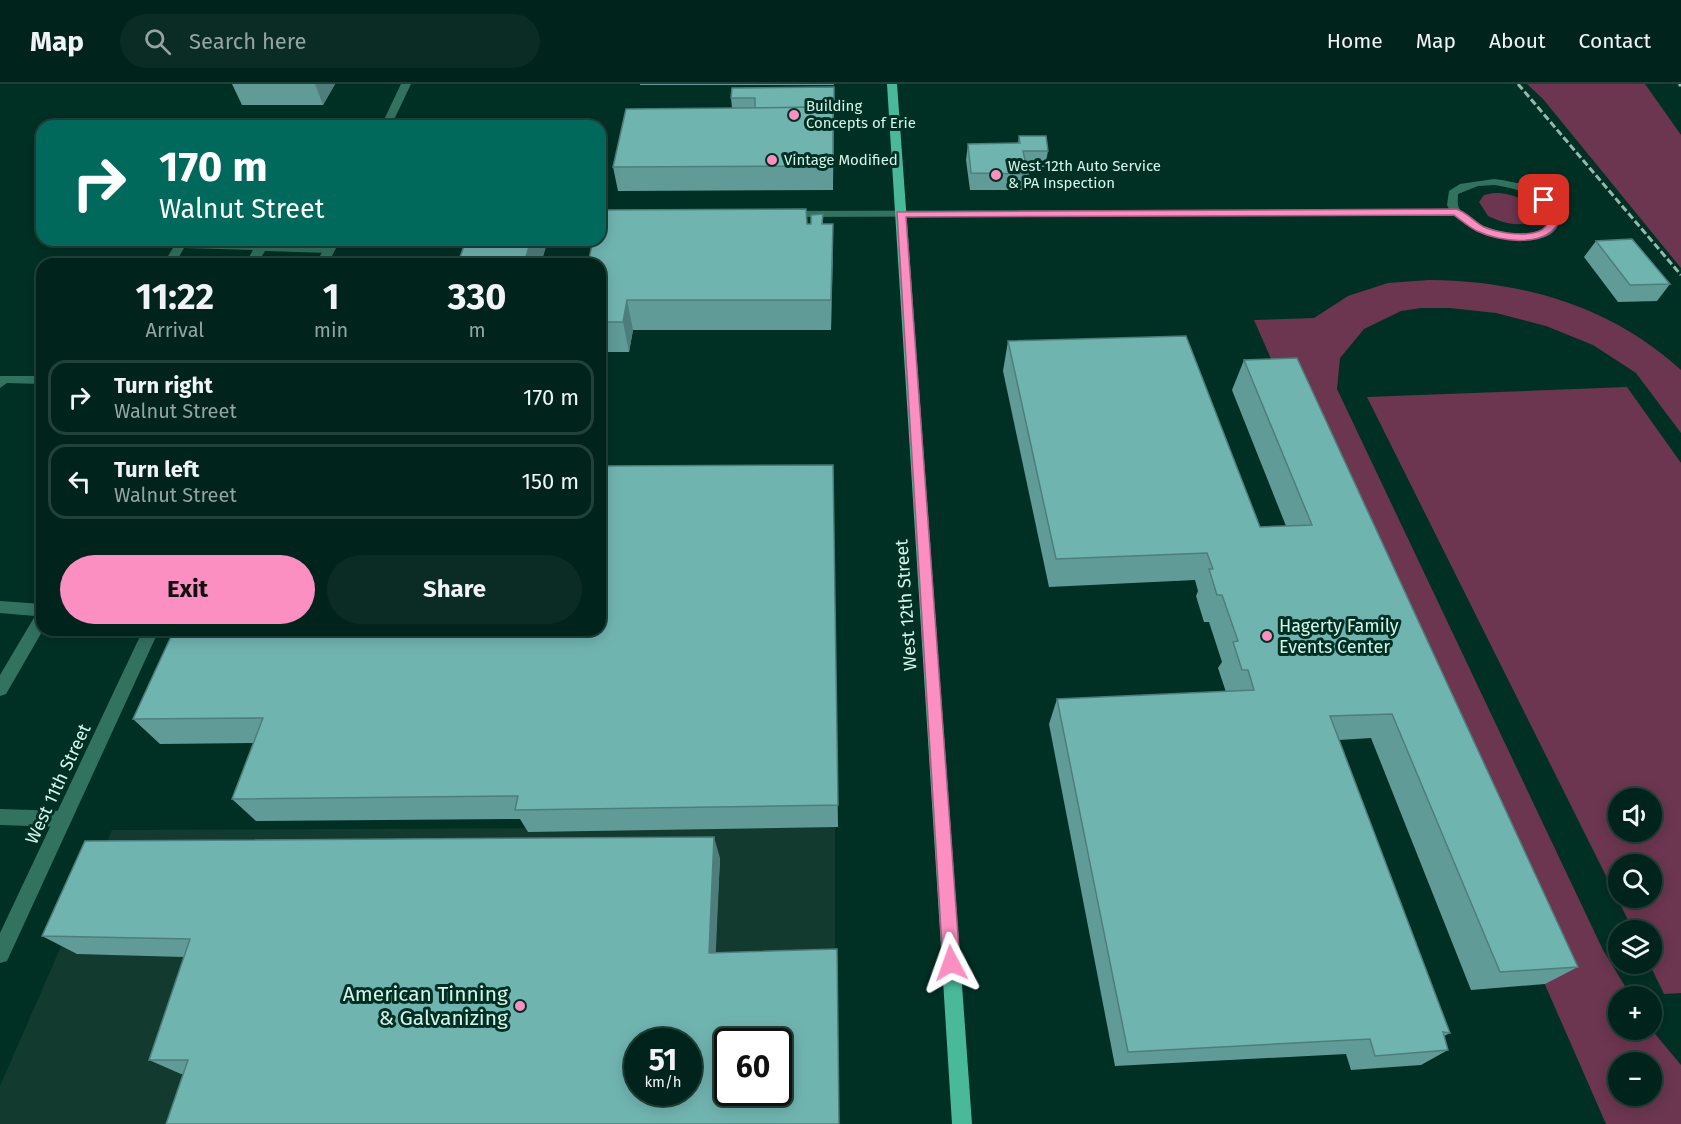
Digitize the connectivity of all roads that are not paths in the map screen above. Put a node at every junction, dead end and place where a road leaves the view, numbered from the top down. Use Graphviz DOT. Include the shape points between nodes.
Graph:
graph roads {
  1 [pos="406,84"];
  2 [pos="892,84"];
  3 [pos="389,120"];
  4 [pos="1456,212"];
  5 [pos="773,214"];
  6 [pos="901,214"];
  7 [pos="36,380"];
  8 [pos="0,384"];
  9 [pos="0,607"];
  10 [pos="36,610"];
  11 [pos="36,628"];
  12 [pos="148,636"];
  13 [pos="0,689"];
  14 [pos="0,817"];
  15 [pos="63,819"];
  16 [pos="0,954"];
  17 [pos="962,1124"];
  1 -- 3 [label="street"];
  2 -- 6 [label="main road, West 12th Street"];
  4 -- 4 [label="street" via="1480,229 1514,237 1544,233 1555,219 1544,200 1531,192 1484,181 1470,182 1453,193"];
  4 -- 6 [label="street"];
  5 -- 6 [label="street"];
  6 -- 17 [label="main road, West 12th Street"];
  7 -- 8 [label="street" via="3,379"];
  9 -- 10 [label="street"];
  11 -- 13 [label="street"];
  12 -- 15 [label="street, West 11th Street"];
  14 -- 15 [label="street"];
  15 -- 16 [label="street, West 11th Street"];
}
